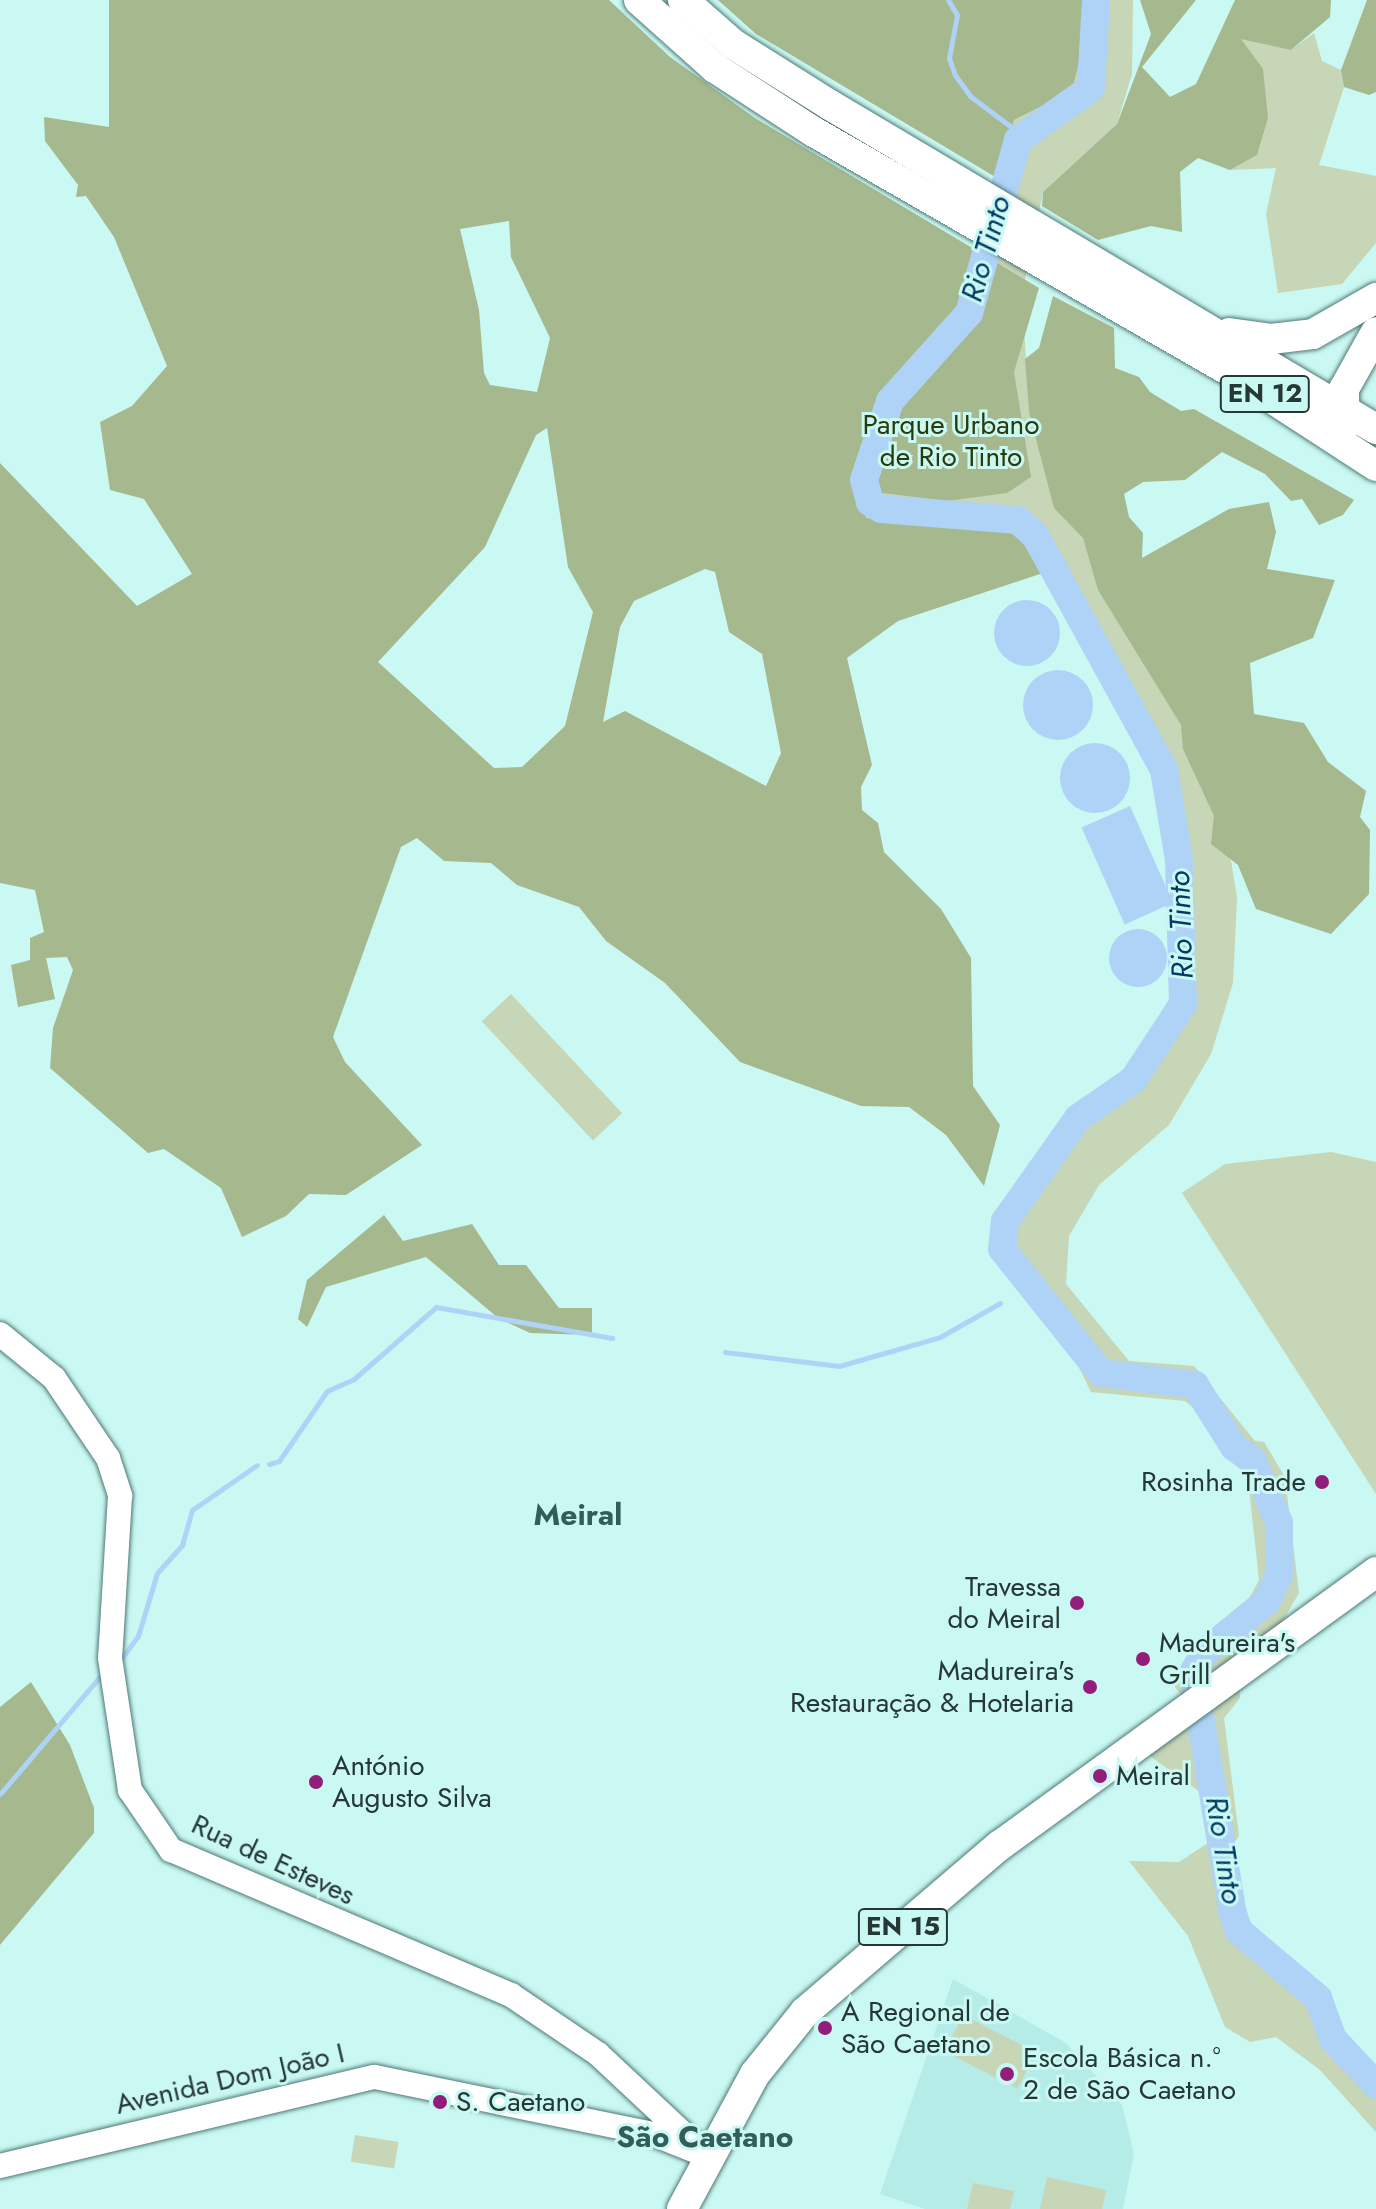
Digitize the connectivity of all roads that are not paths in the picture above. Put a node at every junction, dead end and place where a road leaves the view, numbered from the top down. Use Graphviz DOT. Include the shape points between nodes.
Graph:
graph roads {
  1 [pos="639,0"];
  2 [pos="683,0"];
  3 [pos="1376,298"];
  4 [pos="1220,331"];
  5 [pos="1376,332"];
  6 [pos="1233,373"];
  7 [pos="1376,398"];
  8 [pos="1342,410"];
  9 [pos="1376,429"];
  10 [pos="1349,446"];
  11 [pos="1376,466"];
  12 [pos="0,1334"];
  13 [pos="1376,1572"];
  14 [pos="706,2155"];
  15 [pos="0,2166"];
  16 [pos="682,2209"];
  1 -- 6 [label="main road, EN 12" via="715,68 814,132"];
  2 -- 4 [label="main road, EN 12" via="733,44 830,105"];
  3 -- 4 [label="main road" via="1313,334 1271,339"];
  4 -- 8 [label="main road, EN 12"];
  5 -- 8 [label="main road, EN 12" via="1344,389"];
  6 -- 8 [label="main road" via="1263,378 1317,411"];
  6 -- 10 [label="main road, EN 12"];
  7 -- 8 [label="main road"];
  8 -- 9 [label="main road, EN 12"];
  8 -- 10 [label="main road, EN 12"];
  10 -- 11 [label="main road, EN 12"];
  12 -- 14 [label="street, Rua de Esteves" via="54,1378 108,1458 120,1496 110,1658 130,1790 171,1850 511,1995 598,2054"];
  13 -- 14 [label="main road, EN 15" via="999,1846 805,2012 755,2074"];
  14 -- 15 [label="street, Avenida Dom João I" via="653,2134 375,2077"];
  14 -- 16 [label="main road, EN 15"];
}
